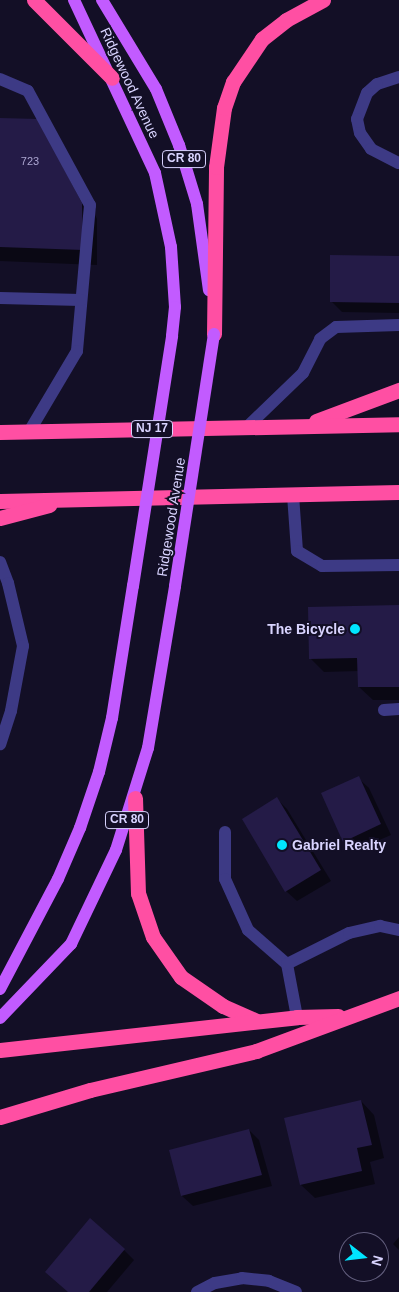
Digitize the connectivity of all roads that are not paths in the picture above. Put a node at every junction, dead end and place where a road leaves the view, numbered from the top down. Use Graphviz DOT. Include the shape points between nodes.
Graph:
graph roads {
  1 [pos="34,0"];
  2 [pos="74,0"];
  3 [pos="102,0"];
  4 [pos="323,0"];
  5 [pos="399,77"];
  6 [pos="112,78"];
  7 [pos="0,79"];
  8 [pos="399,163"];
  9 [pos="0,298"];
  10 [pos="82,300"];
  11 [pos="399,325"];
  12 [pos="214,334"];
  13 [pos="399,390"];
  14 [pos="399,424"];
  15 [pos="304,425"];
  16 [pos="248,426"];
  17 [pos="0,432"];
  18 [pos="29,432"];
  19 [pos="399,492"];
  20 [pos="349,494"];
  21 [pos="292,495"];
  22 [pos="66,499"];
  23 [pos="0,501"];
  24 [pos="399,503"];
  25 [pos="0,518"];
  26 [pos="0,562"];
  27 [pos="399,565"];
  28 [pos="399,709"];
  29 [pos="384,710"];
  30 [pos="0,744"];
  31 [pos="135,798"];
  32 [pos="225,832"];
  33 [pos="399,930"];
  34 [pos="287,964"];
  35 [pos="0,989"];
  36 [pos="399,998"];
  37 [pos="352,1016"];
  38 [pos="297,1017"];
  39 [pos="0,1018"];
  40 [pos="257,1022"];
  41 [pos="0,1050"];
  42 [pos="0,1117"];
  43 [pos="197,1292"];
  44 [pos="296,1292"];
  1 -- 6 [label="highway"];
  2 -- 6 [label="main road, Ridgewood Avenue / CR 80"];
  3 -- 12 [label="main road, Ridgewood Avenue / CR 80" via="156,89 179,145 203,234"];
  4 -- 12 [label="highway" via="286,20 262,39 233,82 224,108 216,167"];
  5 -- 8 [label="street" via="377,84 367,92 357,118 360,133 371,149"];
  6 -- 35 [label="main road, Ridgewood Avenue / CR 80, bridge" via="155,174 165,209 174,278 172,336 112,718 99,772 58,879"];
  7 -- 10 [label="street" via="28,91 90,205"];
  9 -- 10 [label="street"];
  10 -- 18 [label="street" via="76,351"];
  11 -- 16 [label="street" via="336,327 320,338 302,373"];
  12 -- 31 [label="main road, Ridgewood Avenue / CR 80, bridge" via="157,703"];
  13 -- 15 [label="highway"];
  14 -- 15 [label="highway, NJ 17"];
  15 -- 16 [label="highway, NJ 17"];
  16 -- 18 [label="highway, NJ 17"];
  17 -- 18 [label="highway, NJ 17"];
  19 -- 20 [label="highway"];
  20 -- 21 [label="highway"];
  20 -- 24 [label="highway"];
  21 -- 22 [label="highway"];
  21 -- 27 [label="street" via="297,551 322,566"];
  22 -- 23 [label="highway"];
  22 -- 25 [label="highway"];
  26 -- 30 [label="street" via="23,646 11,711"];
  28 -- 29 [label="street"];
  31 -- 39 [label="main road, Ridgewood Avenue / CR 80" via="95,900 71,944"];
  31 -- 40 [label="highway" via="138,893 153,938 181,977 223,1006"];
  32 -- 34 [label="street" via="225,879 248,930"];
  33 -- 34 [label="street" via="380,926 349,933"];
  34 -- 38 [label="street"];
  36 -- 37 [label="highway"];
  37 -- 38 [label="highway"];
  37 -- 42 [label="highway" via="256,1051 90,1090"];
  38 -- 40 [label="highway"];
  40 -- 41 [label="highway"];
  43 -- 44 [label="street" via="215,1283 242,1278 268,1281"];
}
